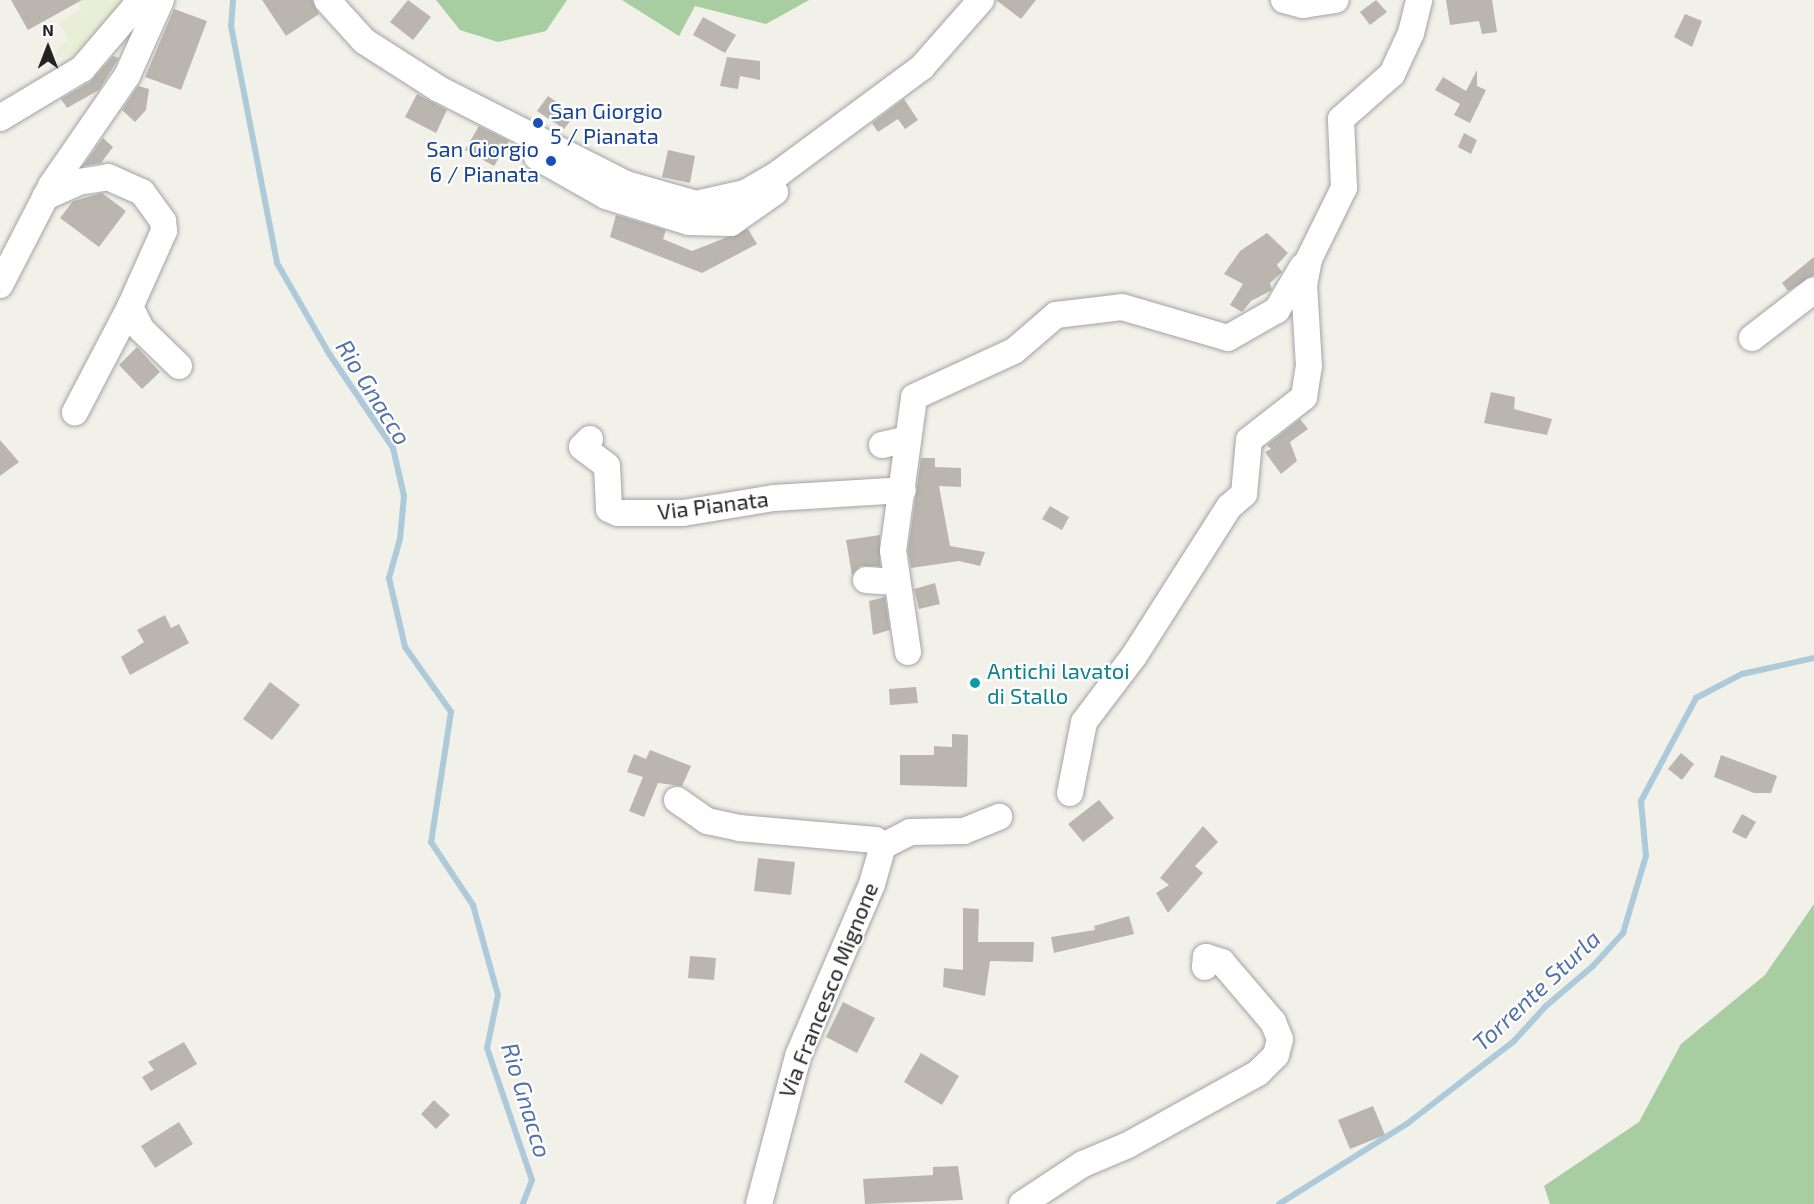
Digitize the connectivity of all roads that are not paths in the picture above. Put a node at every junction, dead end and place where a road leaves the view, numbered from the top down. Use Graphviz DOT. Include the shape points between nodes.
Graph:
graph roads {
  1 [pos="141,0"];
  2 [pos="161,0"];
  3 [pos="327,0"];
  4 [pos="981,0"];
  5 [pos="1284,0"];
  6 [pos="1336,0"];
  7 [pos="1419,0"];
  8 [pos="0,118"];
  9 [pos="844,125"];
  10 [pos="545,143"];
  11 [pos="45,197"];
  12 [pos="1309,259"];
  13 [pos="0,285"];
  14 [pos="1814,291"];
  15 [pos="130,307"];
  16 [pos="1752,338"];
  17 [pos="179,366"];
  18 [pos="75,412"];
  19 [pos="590,439"];
  20 [pos="907,439"];
  21 [pos="882,445"];
  22 [pos="903,490"];
  23 [pos="866,580"];
  24 [pos="895,582"];
  25 [pos="908,652"];
  26 [pos="1070,793"];
  27 [pos="677,800"];
  28 [pos="999,818"];
  29 [pos="883,846"];
  30 [pos="1205,967"];
  31 [pos="759,1204"];
  32 [pos="1022,1204"];
  1 -- 8 [label="street" via="82,69"];
  2 -- 11 [label="street" via="127,76"];
  3 -- 10 [label="street" via="352,31 387,59"];
  4 -- 9 [label="street" via="922,67"];
  5 -- 6 [label="street" via="1303,4"];
  7 -- 12 [label="street" via="1411,33 1392,74 1341,119 1344,188"];
  9 -- 10 [label="street" via="759,186 704,204 647,193"];
  9 -- 10 [label="street" via="848,130 731,223 677,219 606,196 537,157"];
  11 -- 13 [label="street"];
  11 -- 15 [label="street" via="78,182 108,177 151,200 161,215 164,231"];
  12 -- 20 [label="street" via="1277,310 1227,338 1122,307 1056,315 1014,351 914,397"];
  12 -- 26 [label="street" via="1304,294 1309,366 1304,397 1249,440 1244,494 1229,507 1134,656 1082,726"];
  14 -- 16 [label="street"];
  15 -- 17 [label="street" via="141,329"];
  15 -- 18 [label="street"];
  19 -- 22 [label="street, Via Pianata" via="582,447 607,466 609,509 618,513 683,513 774,498"];
  20 -- 21 [label="street"];
  20 -- 22 [label="street"];
  22 -- 24 [label="street" via="895,522"];
  23 -- 24 [label="street"];
  24 -- 25 [label="street"];
  27 -- 29 [label="street" via="707,821 739,828 874,840"];
  28 -- 29 [label="street" via="964,831 910,832"];
  29 -- 31 [label="street, Via Francesco Mignone" via="872,884 798,1056"];
  30 -- 32 [label="street" via="1206,957 1222,962 1273,1022 1280,1039 1276,1055 1258,1073 1128,1145 1083,1164"];
}
